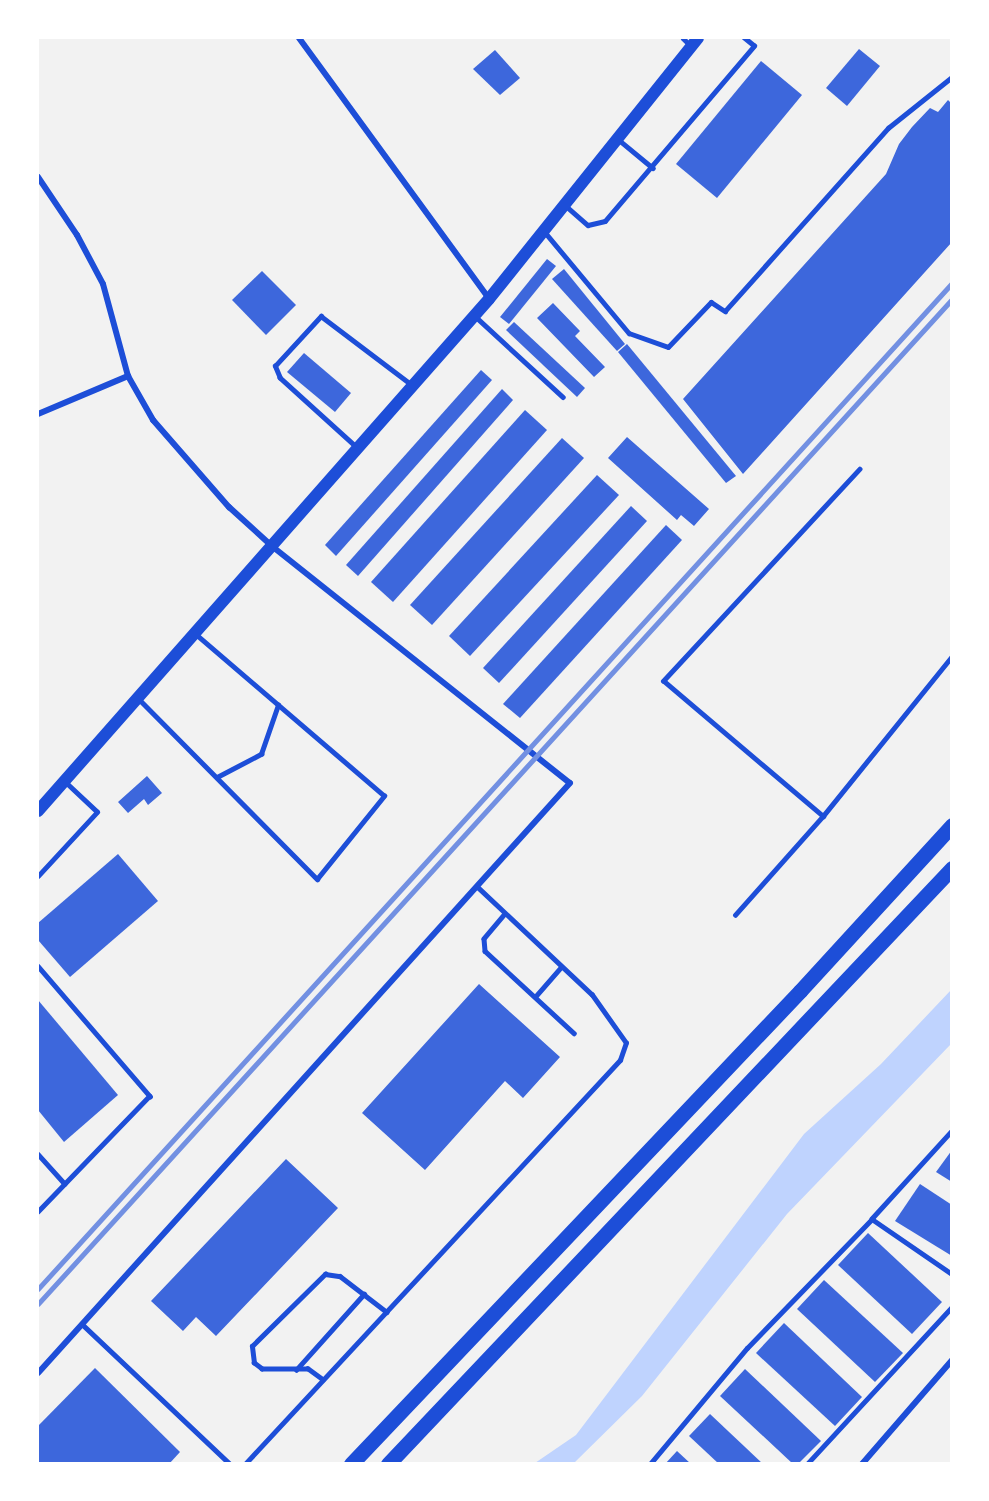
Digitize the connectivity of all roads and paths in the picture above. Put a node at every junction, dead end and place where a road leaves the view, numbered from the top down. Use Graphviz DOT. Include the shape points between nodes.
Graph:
graph roads {
  1 [pos="299,38"];
  2 [pos="744,38"];
  3 [pos="690,40"];
  4 [pos="951,77"];
  5 [pos="616,139"];
  6 [pos="653,168"];
  7 [pos="38,177"];
  8 [pos="565,204"];
  9 [pos="544,230"];
  10 [pos="489,298"];
  11 [pos="474,315"];
  12 [pos="128,376"];
  13 [pos="413,386"];
  14 [pos="563,397"];
  15 [pos="38,414"];
  16 [pos="358,449"];
  17 [pos="860,469"];
  18 [pos="273,547"];
  19 [pos="195,634"];
  20 [pos="951,656"];
  21 [pos="138,698"];
  22 [pos="278,705"];
  23 [pos="217,777"];
  24 [pos="64,781"];
  25 [pos="38,811"];
  26 [pos="823,816"];
  27 [pos="951,825"];
  28 [pos="950,870"];
  29 [pos="38,876"];
  30 [pos="477,888"];
  31 [pos="504,915"];
  32 [pos="735,915"];
  33 [pos="38,966"];
  34 [pos="561,967"];
  35 [pos="535,997"];
  36 [pos="574,1034"];
  37 [pos="951,1131"];
  38 [pos="38,1154"];
  39 [pos="65,1184"];
  40 [pos="38,1212"];
  41 [pos="873,1219"];
  42 [pos="951,1274"];
  43 [pos="364,1294"];
  44 [pos="951,1307"];
  45 [pos="387,1312"];
  46 [pos="82,1324"];
  47 [pos="951,1360"];
  48 [pos="296,1370"];
  49 [pos="38,1373"];
  50 [pos="323,1380"];
  51 [pos="230,1464"];
  52 [pos="245,1464"];
  53 [pos="351,1464"];
  54 [pos="388,1464"];
  55 [pos="650,1464"];
  56 [pos="807,1464"];
  57 [pos="862,1464"];
  1 -- 10 [label="street"];
  2 -- 6 [label="lane" via="754,46"];
  3 -- 5 [label="main road"];
  4 -- 9 [label="lane" via="888,128 725,311 711,302 668,347 629,333"];
  5 -- 6 [label="lane"];
  5 -- 8 [label="main road"];
  6 -- 8 [label="lane" via="626,200 597,225 582,223"];
  7 -- 12 [label="street" via="77,235 103,285"];
  8 -- 9 [label="main road"];
  9 -- 10 [label="main road"];
  10 -- 11 [label="main road"];
  11 -- 13 [label="main road"];
  11 -- 14 [label="lane"];
  12 -- 15 [label="street"];
  12 -- 18 [label="street" via="153,420 229,507"];
  13 -- 16 [label="main road"];
  13 -- 16 [label="lane" via="321,316 275,366 280,378"];
  16 -- 18 [label="main road"];
  17 -- 26 [label="lane" via="664,681"];
  18 -- 19 [label="main road"];
  18 -- 30 [label="street" via="570,783"];
  19 -- 21 [label="main road"];
  19 -- 22 [label="lane"];
  20 -- 26 [label="lane"];
  21 -- 23 [label="lane"];
  21 -- 24 [label="main road"];
  22 -- 23 [label="lane" via="261,754"];
  22 -- 23 [label="lane" via="384,796 317,879"];
  24 -- 25 [label="main road"];
  24 -- 29 [label="lane" via="96,812"];
  26 -- 32 [label="lane"];
  27 -- 53 [label="highway" via="800,991"];
  28 -- 54 [label="highway"];
  30 -- 31 [label="lane"];
  30 -- 46 [label="street"];
  31 -- 34 [label="lane"];
  31 -- 35 [label="lane" via="484,939 483,946"];
  33 -- 39 [label="lane" via="150,1096"];
  34 -- 35 [label="lane"];
  34 -- 45 [label="lane" via="592,995 626,1043 620,1060"];
  35 -- 36 [label="lane"];
  37 -- 41 [label="lane"];
  38 -- 39 [label="lane"];
  39 -- 40 [label="lane"];
  41 -- 42 [label="lane"];
  41 -- 55 [label="lane" via="747,1348"];
  43 -- 45 [label="lane"];
  43 -- 48 [label="lane"];
  43 -- 48 [label="lane" via="340,1276 325,1274 252,1346 254,1363 262,1369"];
  44 -- 56 [label="lane"];
  45 -- 50 [label="lane"];
  46 -- 49 [label="street"];
  46 -- 51 [label="lane"];
  47 -- 57 [label="street"];
  48 -- 50 [label="lane" via="308,1369"];
  50 -- 52 [label="lane"];
}
